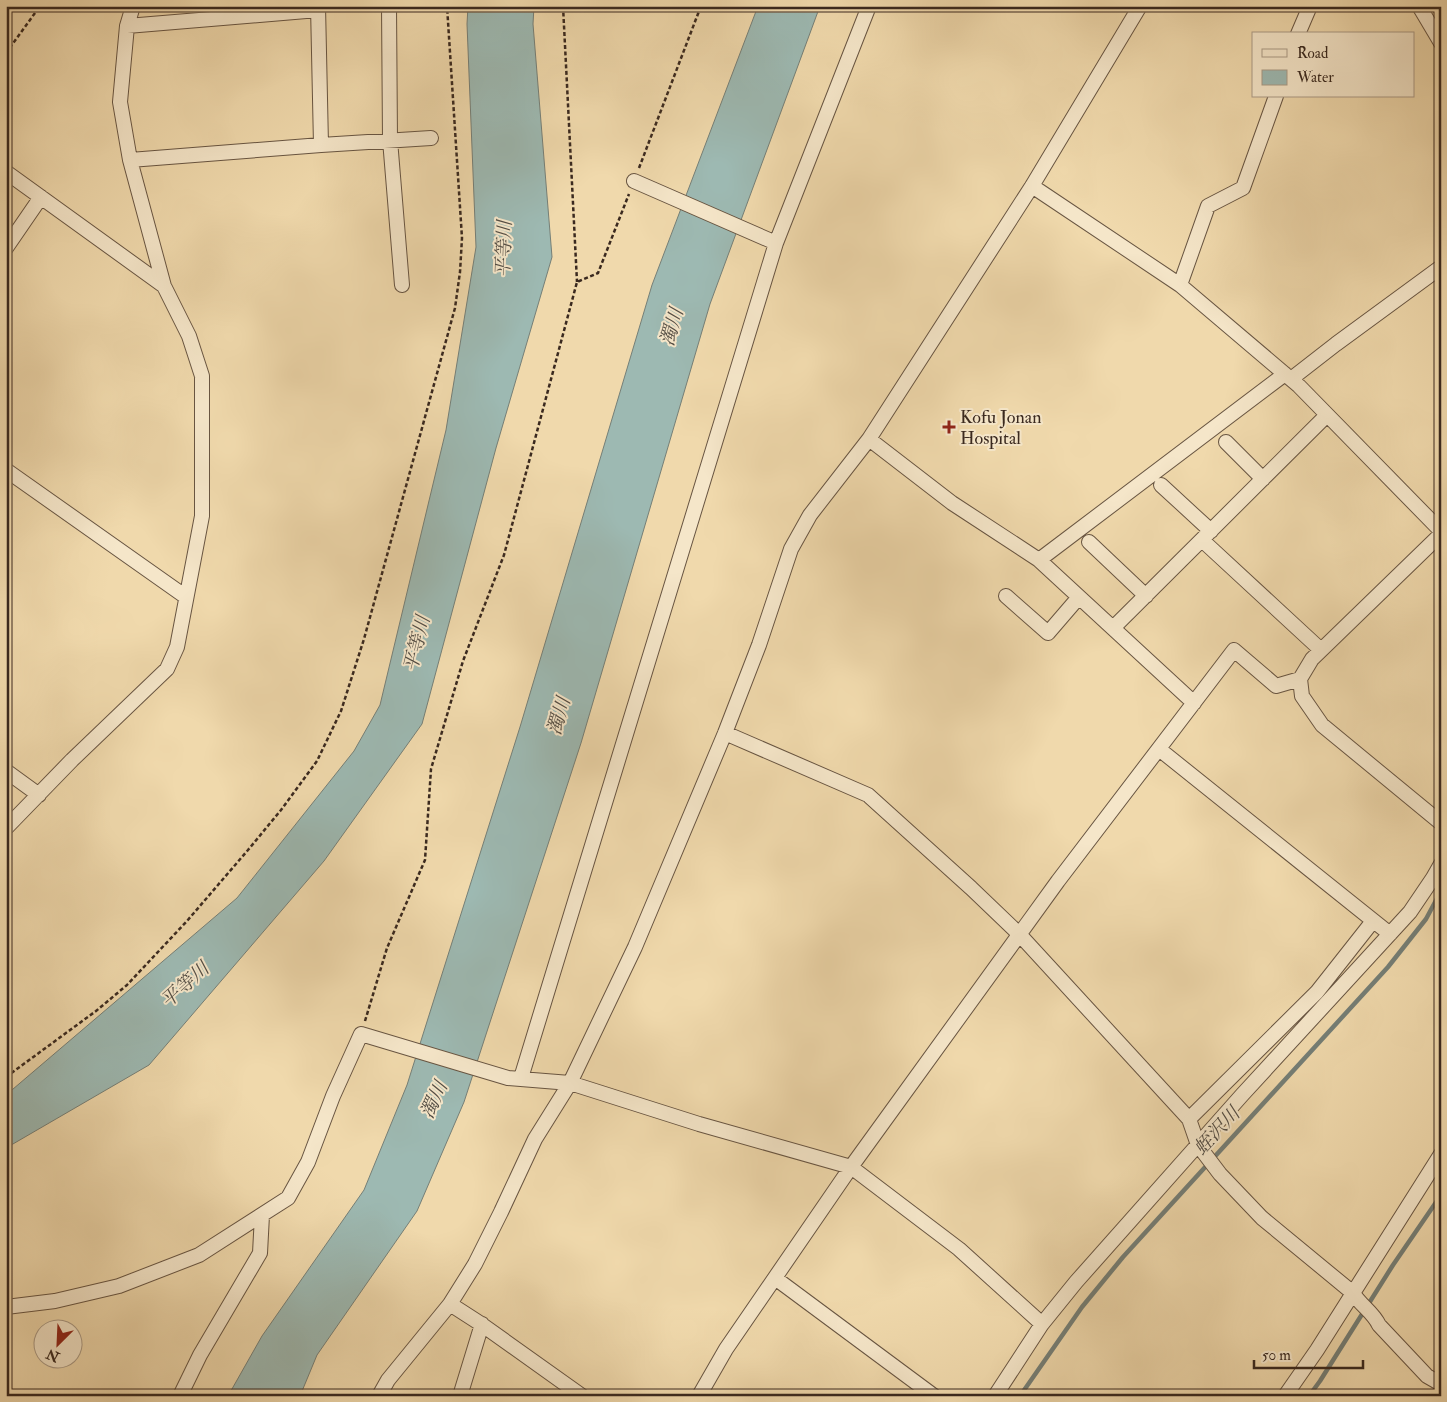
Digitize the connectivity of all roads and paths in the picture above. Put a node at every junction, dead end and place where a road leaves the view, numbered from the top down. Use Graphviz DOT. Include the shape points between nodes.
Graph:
graph roads {
  1 [pos="40,6"];
  2 [pos="133,6"];
  3 [pos="389,6"];
  4 [pos="447,6"];
  5 [pos="563,6"];
  6 [pos="701,6"];
  7 [pos="869,6"];
  8 [pos="1140,6"];
  9 [pos="1310,6"];
  10 [pos="1419,6"];
  11 [pos="318,8"];
  12 [pos="127,26"];
  13 [pos="1299,32"];
  14 [pos="1441,43"];
  15 [pos="6,53"];
  16 [pos="1275,98"];
  17 [pos="431,138"];
  18 [pos="390,140"];
  19 [pos="321,145"];
  20 [pos="130,160"];
  21 [pos="6,172"];
  22 [pos="640,184"];
  23 [pos="1032,186"];
  24 [pos="41,197"];
  25 [pos="771,241"];
  26 [pos="6,248"];
  27 [pos="1441,267"];
  28 [pos="577,282"];
  29 [pos="1180,285"];
  30 [pos="164,286"];
  31 [pos="402,286"];
  32 [pos="1288,377"];
  33 [pos="1327,415"];
  34 [pos="869,439"];
  35 [pos="1226,442"];
  36 [pos="6,470"];
  37 [pos="1263,479"];
  38 [pos="1161,485"];
  39 [pos="1441,532"];
  40 [pos="1206,536"];
  41 [pos="1089,542"];
  42 [pos="1039,560"];
  43 [pos="1006,596"];
  44 [pos="1146,596"];
  45 [pos="186,597"];
  46 [pos="1079,597"];
  47 [pos="1113,628"];
  48 [pos="1321,650"];
  49 [pos="1300,679"];
  50 [pos="1194,703"];
  51 [pos="725,733"];
  52 [pos="1159,749"];
  53 [pos="6,771"];
  54 [pos="39,795"];
  55 [pos="1441,823"];
  56 [pos="6,828"];
  57 [pos="1441,864"];
  58 [pos="1373,921"];
  59 [pos="1019,934"];
  60 [pos="1390,934"];
  61 [pos="1331,974"];
  62 [pos="1342,986"];
  63 [pos="367,1036"];
  64 [pos="6,1077"];
  65 [pos="515,1078"];
  66 [pos="570,1082"];
  67 [pos="1189,1119"];
  68 [pos="1201,1149"];
  69 [pos="1441,1154"];
  70 [pos="851,1168"];
  71 [pos="262,1214"];
  72 [pos="775,1278"];
  73 [pos="1354,1296"];
  74 [pos="450,1304"];
  75 [pos="6,1307"];
  76 [pos="482,1324"];
  77 [pos="1042,1324"];
  78 [pos="1441,1384"];
  79 [pos="180,1396"];
  80 [pos="379,1396"];
  81 [pos="460,1396"];
  82 [pos="582,1396"];
  83 [pos="698,1396"];
  84 [pos="934,1396"];
  85 [pos="995,1396"];
  86 [pos="1285,1396"];
  1 -- 15 [label="path"];
  2 -- 12 [label="street"];
  3 -- 18 [label="street"];
  4 -- 64 [label="path" via="462,238 455,308 341,711 317,761 300,785 187,921 127,985"];
  5 -- 28 [label="path"];
  6 -- 22 [label="path"];
  7 -- 25 [label="street"];
  8 -- 23 [label="street"];
  9 -- 13 [label="street"];
  10 -- 14 [label="street"];
  11 -- 12 [label="street"];
  11 -- 19 [label="street"];
  12 -- 20 [label="street" via="120,102"];
  16 -- 29 [label="street" via="1243,188 1208,206"];
  17 -- 18 [label="street"];
  18 -- 19 [label="street"];
  18 -- 31 [label="street"];
  19 -- 20 [label="street"];
  20 -- 30 [label="street"];
  21 -- 24 [label="street"];
  22 -- 25 [label="street"];
  22 -- 28 [label="path" via="598,273"];
  23 -- 29 [label="street"];
  23 -- 34 [label="street"];
  24 -- 26 [label="street"];
  24 -- 30 [label="street"];
  25 -- 65 [label="street"];
  27 -- 32 [label="street"];
  28 -- 63 [label="path" via="504,555 463,661 430,769 426,860 387,948"];
  29 -- 32 [label="street"];
  30 -- 45 [label="street" via="189,336 202,376 202,516"];
  32 -- 33 [label="street"];
  32 -- 42 [label="street"];
  33 -- 37 [label="street"];
  33 -- 39 [label="street"];
  34 -- 42 [label="street" via="952,503"];
  34 -- 51 [label="street" via="810,515 791,549"];
  35 -- 37 [label="street"];
  36 -- 45 [label="street"];
  37 -- 40 [label="street"];
  38 -- 40 [label="street"];
  39 -- 48 [label="street"];
  40 -- 44 [label="street"];
  40 -- 48 [label="street"];
  41 -- 44 [label="street"];
  42 -- 46 [label="street"];
  43 -- 46 [label="street" via="1048,633"];
  44 -- 47 [label="street"];
  45 -- 54 [label="street" via="177,647 167,669"];
  46 -- 47 [label="street"];
  47 -- 50 [label="street"];
  48 -- 49 [label="street"];
  49 -- 50 [label="street" via="1276,686 1234,650"];
  49 -- 55 [label="street" via="1302,696 1322,725"];
  50 -- 52 [label="street"];
  51 -- 59 [label="street" via="868,796"];
  51 -- 66 [label="street" via="635,947"];
  52 -- 58 [label="street"];
  52 -- 59 [label="street"];
  53 -- 54 [label="street"];
  54 -- 56 [label="street"];
  57 -- 60 [label="street" via="1410,912"];
  58 -- 60 [label="street"];
  58 -- 61 [label="street"];
  59 -- 67 [label="street"];
  59 -- 70 [label="street"];
  60 -- 62 [label="street"];
  61 -- 62 [label="street"];
  61 -- 67 [label="street" via="1318,992"];
  62 -- 68 [label="street"];
  63 -- 65 [label="street"];
  63 -- 71 [label="street" via="334,1096 308,1162 288,1198"];
  65 -- 66 [label="street"];
  66 -- 70 [label="street"];
  66 -- 74 [label="street" via="535,1139 475,1264"];
  67 -- 68 [label="street"];
  68 -- 73 [label="street" via="1262,1218"];
  68 -- 77 [label="street" via="1082,1274"];
  69 -- 73 [label="street"];
  70 -- 72 [label="street"];
  70 -- 77 [label="street" via="959,1249"];
  71 -- 75 [label="street" via="199,1255 118,1286 54,1301"];
  71 -- 79 [label="street" via="260,1253 200,1354"];
  72 -- 83 [label="street"];
  72 -- 84 [label="street"];
  73 -- 78 [label="street" via="1427,1376"];
  73 -- 86 [label="street"];
  74 -- 76 [label="street"];
  74 -- 80 [label="street" via="388,1380"];
  76 -- 81 [label="street"];
  76 -- 82 [label="street"];
  77 -- 85 [label="street"];
}
